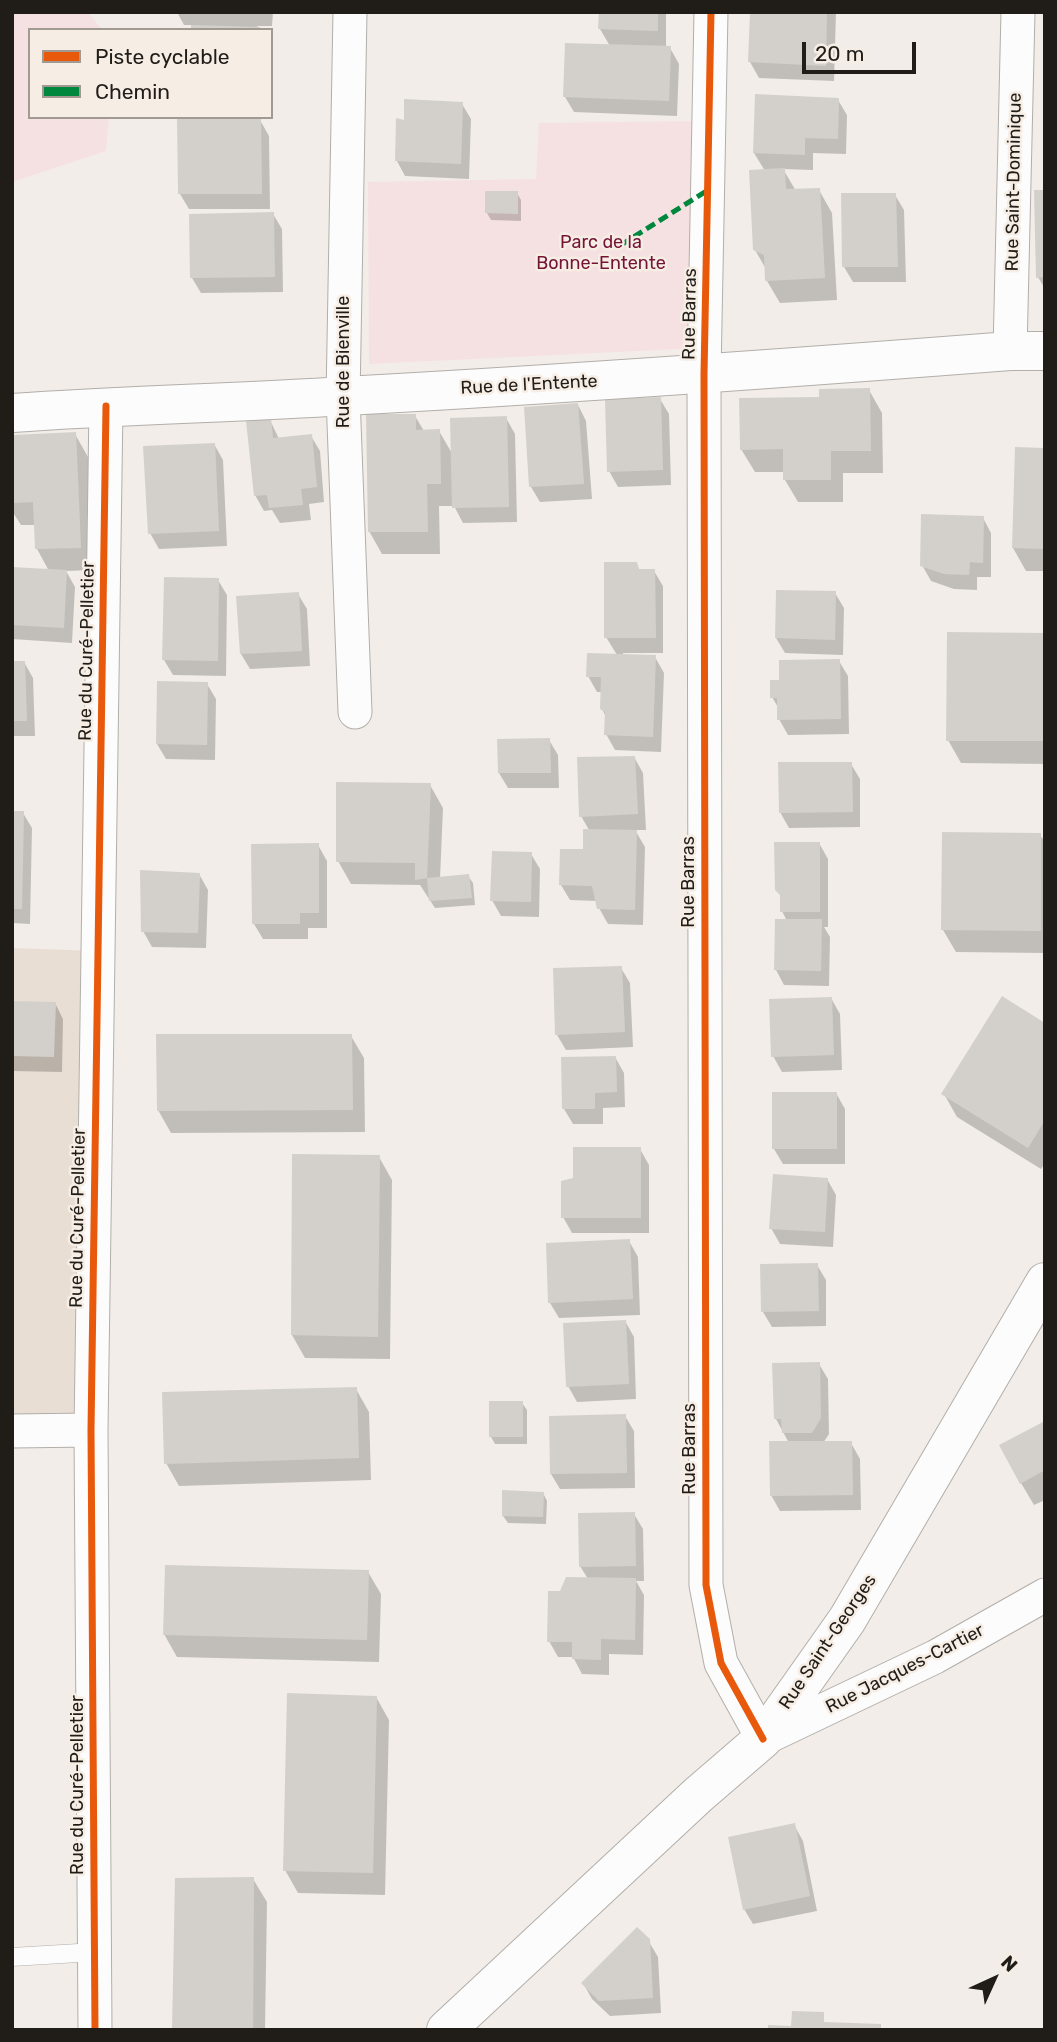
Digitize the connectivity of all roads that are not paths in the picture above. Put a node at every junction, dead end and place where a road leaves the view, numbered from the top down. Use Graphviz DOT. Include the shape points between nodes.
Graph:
graph roads {
  1 [pos="350,12"];
  2 [pos="711,12"];
  3 [pos="1018,12"];
  4 [pos="1027,351"];
  5 [pos="705,374"];
  6 [pos="343,397"];
  7 [pos="106,406"];
  8 [pos="12,413"];
  9 [pos="355,712"];
  10 [pos="1045,1282"];
  11 [pos="91,1430"];
  12 [pos="12,1431"];
  13 [pos="1045,1595"];
  14 [pos="763,1738"];
  15 [pos="94,1952"];
  16 [pos="12,1957"];
  17 [pos="95,2030"];
  18 [pos="446,2030"];
  1 -- 6 [label="street, Rue de Bienville"];
  2 -- 5 [label="street, Rue Barras"];
  3 -- 4 [label="street, Rue Saint-Dominique"];
  4 -- 5 [label="street, Rue de l'Entente"];
  5 -- 6 [label="street, Rue de l'Entente"];
  5 -- 14 [label="street, Rue Barras" via="706,1585 721,1663"];
  6 -- 7 [label="street, Rue de l'Entente"];
  6 -- 9 [label="street, Rue de Bienville"];
  7 -- 8 [label="street, Rue de l'Entente"];
  7 -- 11 [label="street, Rue du Curé-Pelletier"];
  10 -- 14 [label="street, Rue Saint-Georges" via="847,1620"];
  11 -- 12 [label="street"];
  11 -- 15 [label="street, Rue du Curé-Pelletier"];
  13 -- 14 [label="street, Rue Jacques-Cartier" via="935,1657"];
  14 -- 18 [label="street, Rue Saint-Georges"];
  15 -- 16 [label="lane"];
  15 -- 17 [label="street, Rue du Curé-Pelletier"];
}
